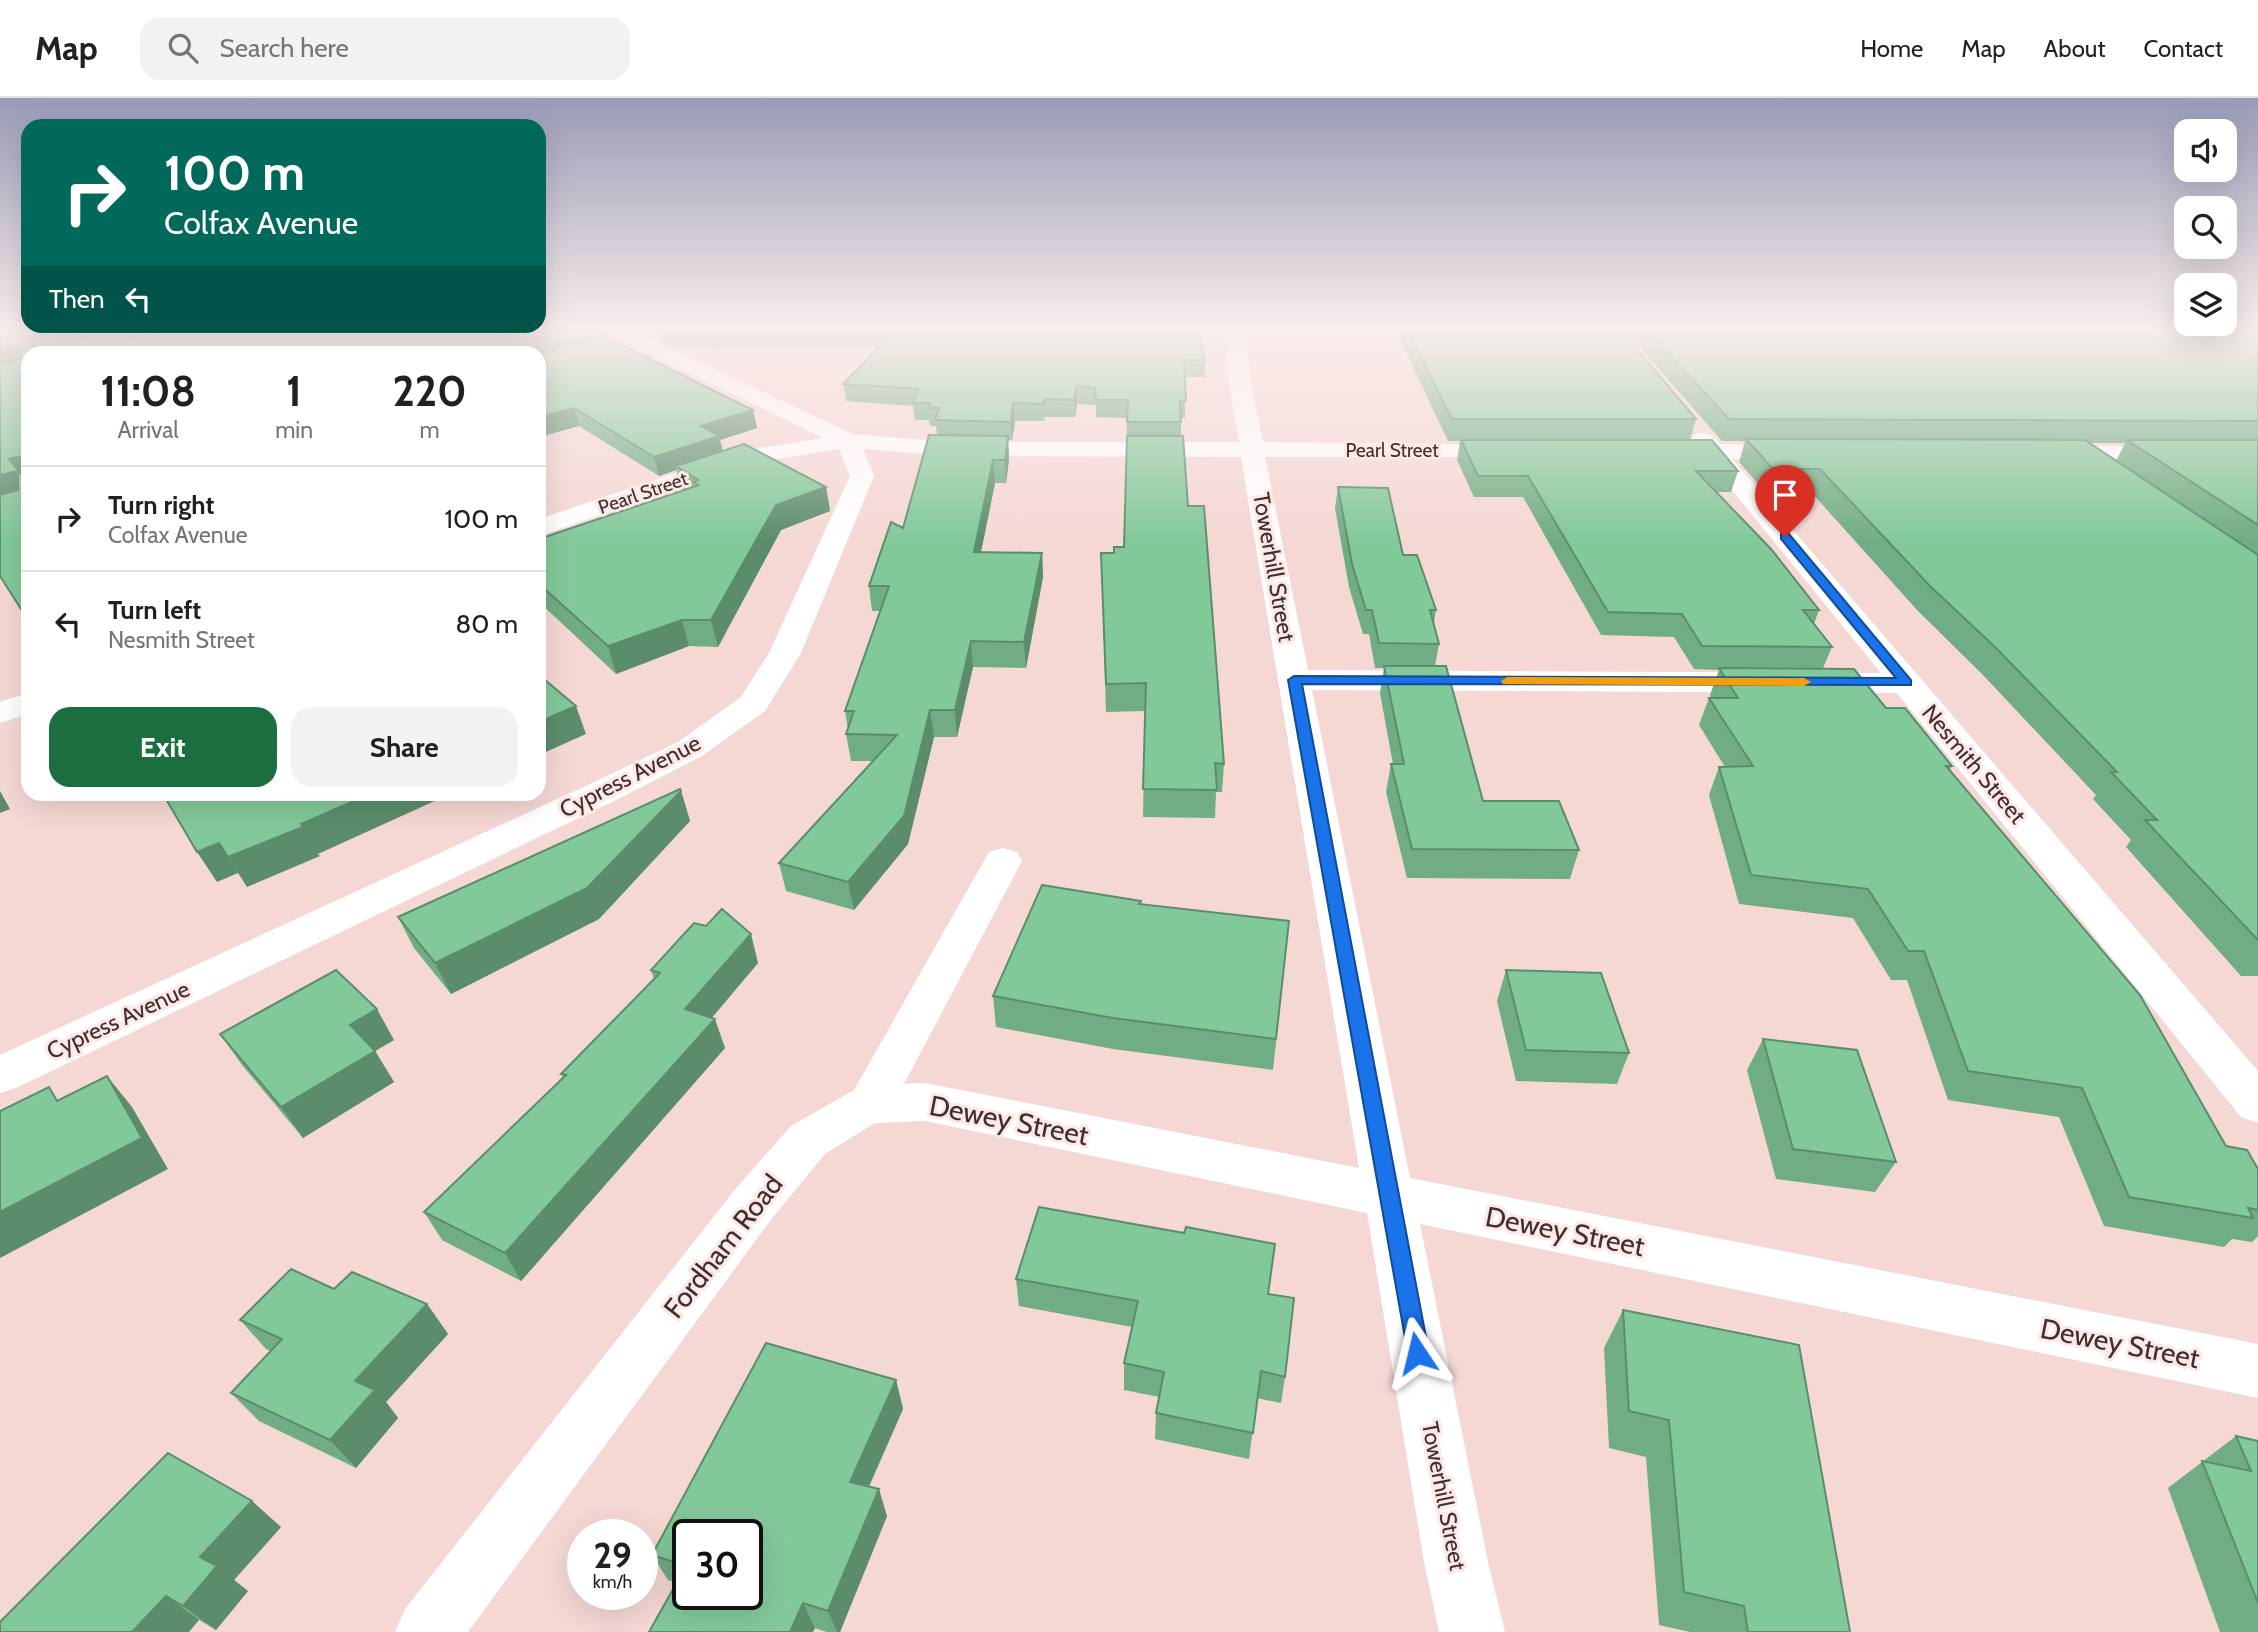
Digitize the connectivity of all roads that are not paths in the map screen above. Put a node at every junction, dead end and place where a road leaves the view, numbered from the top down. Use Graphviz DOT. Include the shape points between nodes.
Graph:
graph roads {
  1 [pos="761,399"];
  2 [pos="1243,399"];
  3 [pos="1688,420"];
  4 [pos="848,441"];
  5 [pos="1252,449"];
  6 [pos="1532,451"];
  7 [pos="1644,451"];
  8 [pos="1714,451"];
  9 [pos="1822,452"];
  10 [pos="2026,453"];
  11 [pos="2080,453"];
  12 [pos="2258,453"];
  13 [pos="2113,476"];
  14 [pos="546,526"];
  15 [pos="1294,680"];
  16 [pos="1906,682"];
  17 [pos="21,706"];
  18 [pos="0,713"];
  19 [pos="1003,861"];
  20 [pos="0,1075"];
  21 [pos="870,1104"];
  22 [pos="2258,1104"];
  23 [pos="1389,1196"];
  24 [pos="2258,1371"];
  25 [pos="428,1632"];
  26 [pos="1472,1632"];
  1 -- 4 [label="street"];
  2 -- 5 [label="street, Towerhill Street"];
  3 -- 8 [label="street, Nesmith Street"];
  4 -- 5 [label="street, Pearl Street" via="947,449"];
  4 -- 14 [label="street, Pearl Street" via="750,456"];
  4 -- 20 [label="street, Cypress Avenue" via="862,476 785,653 753,704 690,749 616,786"];
  5 -- 6 [label="street, Pearl Street"];
  5 -- 15 [label="street, Towerhill Street"];
  7 -- 8 [label="street"];
  8 -- 9 [label="street"];
  8 -- 16 [label="street, Nesmith Street"];
  10 -- 11 [label="street"];
  11 -- 12 [label="street"];
  11 -- 13 [label="street"];
  15 -- 16 [label="street"];
  15 -- 23 [label="street, Towerhill Street"];
  16 -- 22 [label="street, Nesmith Street"];
  17 -- 18 [label="street"];
  19 -- 21 [label="street"];
  21 -- 23 [label="street, Dewey Street" via="925,1102"];
  21 -- 25 [label="street, Fordham Road" via="808,1140 755,1202"];
  23 -- 24 [label="street, Dewey Street"];
  23 -- 26 [label="street, Towerhill Street"];
}
